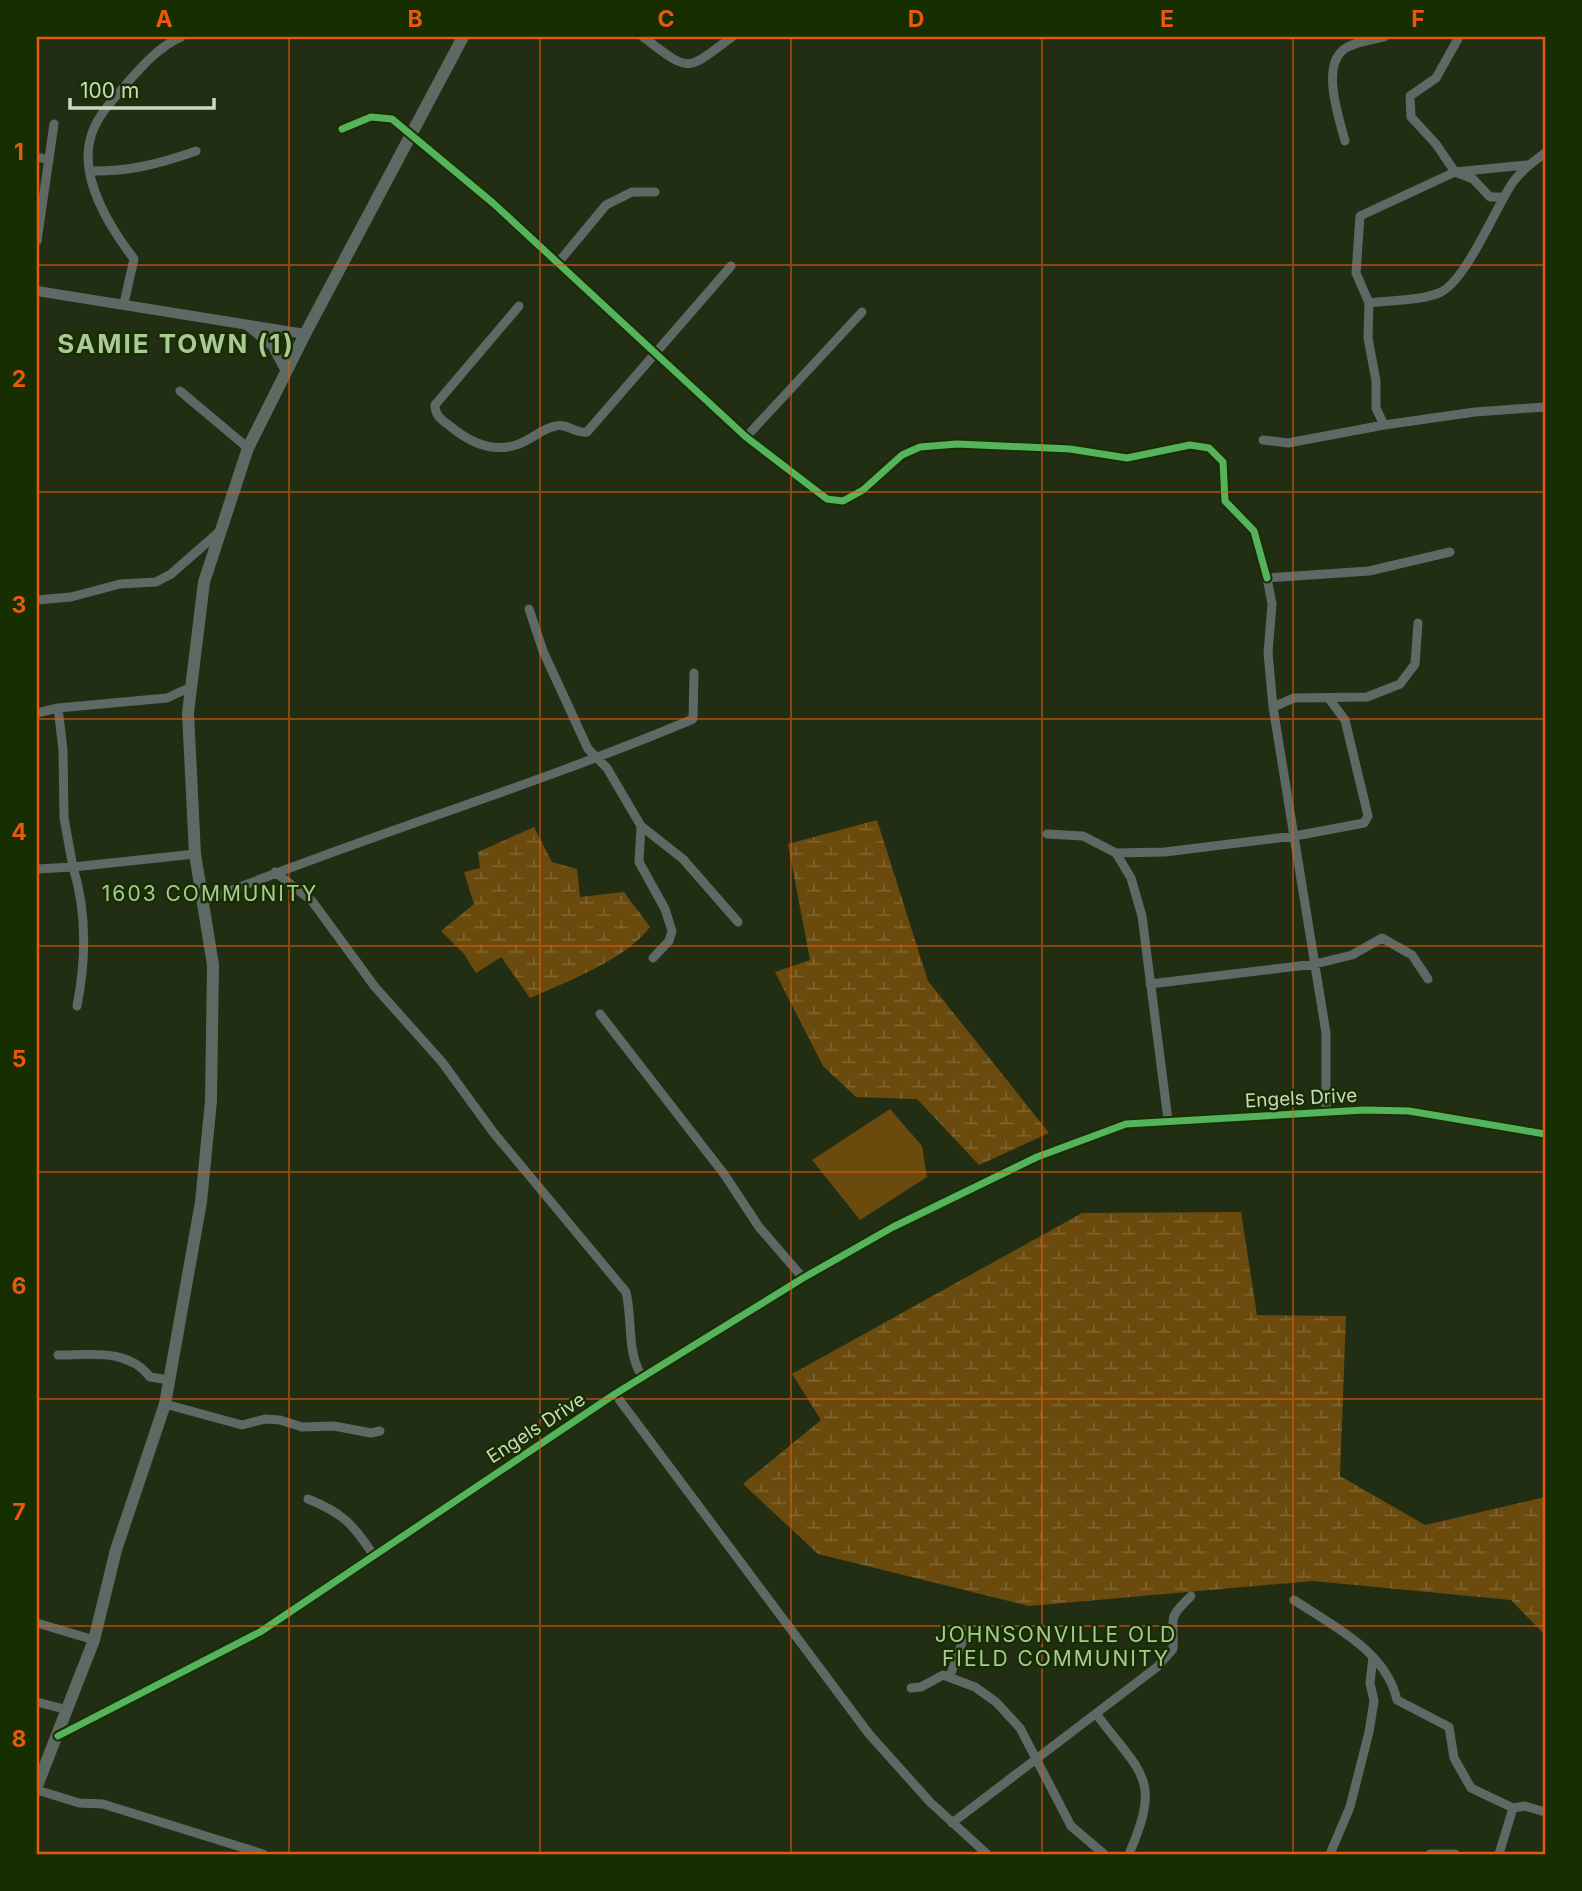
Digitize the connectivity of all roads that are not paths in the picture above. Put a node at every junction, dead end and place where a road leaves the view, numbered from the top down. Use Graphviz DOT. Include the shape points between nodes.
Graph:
graph roads {
  1 [pos="181,37"];
  2 [pos="463,37"];
  3 [pos="643,37"];
  4 [pos="733,37"];
  5 [pos="1384,37"];
  6 [pos="1459,37"];
  7 [pos="54,124"];
  8 [pos="342,129"];
  9 [pos="411,135"];
  10 [pos="1345,141"];
  11 [pos="196,151"];
  12 [pos="1545,153"];
  13 [pos="37,157"];
  14 [pos="49,160"];
  15 [pos="1527,165"];
  16 [pos="89,171"];
  17 [pos="1455,172"];
  18 [pos="655,192"];
  19 [pos="1503,197"];
  20 [pos="37,241"];
  21 [pos="557,264"];
  22 [pos="731,266"];
  23 [pos="37,293"];
  24 [pos="124,303"];
  25 [pos="1369,303"];
  26 [pos="519,306"];
  27 [pos="862,312"];
  28 [pos="245,324"];
  29 [pos="305,334"];
  30 [pos="656,354"];
  31 [pos="286,372"];
  32 [pos="180,391"];
  33 [pos="1545,407"];
  34 [pos="1384,425"];
  35 [pos="746,437"];
  36 [pos="1263,440"];
  37 [pos="248,448"];
  38 [pos="219,532"];
  39 [pos="1450,552"];
  40 [pos="1266,578"];
  41 [pos="37,600"];
  42 [pos="529,608"];
  43 [pos="1418,623"];
  44 [pos="694,673"];
  45 [pos="191,687"];
  46 [pos="1330,700"];
  47 [pos="1273,707"];
  48 [pos="58,708"];
  49 [pos="37,713"];
  50 [pos="598,758"];
  51 [pos="641,826"];
  52 [pos="1047,834"];
  53 [pos="1295,836"];
  54 [pos="1116,853"];
  55 [pos="195,854"];
  56 [pos="73,867"];
  57 [pos="37,869"];
  58 [pos="275,872"];
  59 [pos="202,902"];
  60 [pos="738,922"];
  61 [pos="653,958"];
  62 [pos="1315,964"];
  63 [pos="1428,979"];
  64 [pos="1150,984"];
  65 [pos="77,1006"];
  66 [pos="600,1014"];
  67 [pos="1326,1113"];
  68 [pos="1168,1120"];
  69 [pos="1545,1134"];
  70 [pos="803,1278"];
  71 [pos="58,1355"];
  72 [pos="643,1378"];
  73 [pos="170,1380"];
  74 [pos="615,1394"];
  75 [pos="165,1404"];
  76 [pos="380,1431"];
  77 [pos="307,1499"];
  78 [pos="374,1556"];
  79 [pos="1191,1596"];
  80 [pos="1294,1600"];
  81 [pos="37,1623"];
  82 [pos="966,1632"];
  83 [pos="93,1640"];
  84 [pos="1373,1657"];
  85 [pos="950,1676"];
  86 [pos="911,1688"];
  87 [pos="37,1702"];
  88 [pos="68,1710"];
  89 [pos="1097,1715"];
  90 [pos="58,1735"];
  91 [pos="1036,1759"];
  92 [pos="37,1788"];
  93 [pos="1513,1808"];
  94 [pos="1545,1812"];
  95 [pos="952,1823"];
  96 [pos="263,1854"];
  97 [pos="987,1854"];
  98 [pos="1104,1854"];
  99 [pos="1129,1854"];
  100 [pos="1330,1854"];
  101 [pos="1430,1854"];
  102 [pos="1455,1854"];
  103 [pos="1499,1854"];
  1 -- 16 [label="street" via="145,62 103,112 90,140"];
  2 -- 9 [label="main road"];
  3 -- 4 [label="street" via="680,64 691,65"];
  5 -- 10 [label="street" via="1344,49 1335,60 1332,89"];
  6 -- 17 [label="street" via="1436,78 1410,96 1411,117"];
  7 -- 14 [label="street"];
  8 -- 9 [label="street" via="371,117 392,119"];
  9 -- 21 [label="street"];
  9 -- 29 [label="main road"];
  11 -- 16 [label="street" via="123,172"];
  12 -- 15 [label="street"];
  13 -- 14 [label="street"];
  14 -- 20 [label="street"];
  15 -- 17 [label="street"];
  15 -- 19 [label="street"];
  16 -- 24 [label="street" via="115,233 134,259"];
  17 -- 19 [label="street" via="1473,179 1490,197"];
  17 -- 25 [label="street" via="1360,216 1356,273"];
  18 -- 21 [label="street" via="632,192 606,205"];
  19 -- 25 [label="street" via="1452,286 1436,294"];
  21 -- 30 [label="street"];
  22 -- 30 [label="street"];
  23 -- 24 [label="street"];
  24 -- 28 [label="street"];
  25 -- 34 [label="street" via="1376,408"];
  26 -- 30 [label="street" via="435,405 438,417 482,447 515,446 553,426 587,432"];
  27 -- 35 [label="street"];
  28 -- 29 [label="street"];
  28 -- 31 [label="street" via="272,346"];
  29 -- 31 [label="main road"];
  30 -- 35 [label="street"];
  31 -- 37 [label="main road"];
  32 -- 37 [label="street"];
  33 -- 34 [label="street"];
  34 -- 36 [label="street" via="1288,443"];
  35 -- 40 [label="street" via="819,495 843,500 863,490 902,455 920,447 1070,449 1127,458 1190,445 1209,448 1223,462 1225,500 1254,531"];
  37 -- 38 [label="main road"];
  38 -- 41 [label="street" via="156,582"];
  38 -- 45 [label="main road" via="204,582"];
  39 -- 40 [label="street" via="1369,570"];
  40 -- 47 [label="street" via="1272,604 1268,653"];
  42 -- 50 [label="street" via="576,727"];
  43 -- 46 [label="street" via="1415,664 1400,684 1367,697"];
  44 -- 50 [label="street" via="694,719"];
  45 -- 48 [label="street" via="167,698"];
  45 -- 55 [label="main road" via="188,713"];
  46 -- 47 [label="street" via="1294,698"];
  46 -- 53 [label="street" via="1345,720 1368,816 1364,823"];
  47 -- 53 [label="street"];
  48 -- 49 [label="street"];
  48 -- 56 [label="street" via="64,818"];
  50 -- 51 [label="street"];
  50 -- 58 [label="street"];
  51 -- 60 [label="street" via="683,859"];
  51 -- 61 [label="street" via="639,862 672,931"];
  52 -- 54 [label="street" via="1083,836"];
  53 -- 54 [label="street" via="1166,852"];
  53 -- 62 [label="street"];
  54 -- 64 [label="street" via="1131,877 1142,916"];
  55 -- 56 [label="street"];
  55 -- 59 [label="main road"];
  56 -- 57 [label="street"];
  56 -- 65 [label="street" via="83,906 84,970"];
  58 -- 59 [label="street"];
  58 -- 72 [label="street" via="312,901 375,987 442,1062 493,1132 625,1292 631,1310 634,1365"];
  59 -- 73 [label="main road" via="213,965 211,1101 201,1202"];
  62 -- 63 [label="street" via="1352,955 1382,938 1412,955"];
  62 -- 64 [label="street"];
  62 -- 67 [label="street" via="1328,1055"];
  64 -- 68 [label="street"];
  66 -- 70 [label="street" via="724,1174 759,1227"];
  67 -- 68 [label="street, Engels Drive"];
  67 -- 69 [label="street, Engels Drive" via="1409,1111"];
  68 -- 70 [label="street, Engels Drive" via="1126,1124 1037,1157 893,1227"];
  70 -- 72 [label="street, Engels Drive"];
  71 -- 73 [label="street" via="99,1353 128,1359 149,1377"];
  72 -- 74 [label="street, Engels Drive"];
  73 -- 75 [label="main road"];
  74 -- 78 [label="street, Engels Drive"];
  74 -- 95 [label="street" via="869,1734"];
  75 -- 76 [label="street" via="242,1425 265,1419 302,1427"];
  75 -- 83 [label="main road" via="116,1550"];
  77 -- 78 [label="street" via="352,1523"];
  78 -- 90 [label="street, Engels Drive" via="260,1632"];
  79 -- 89 [label="street" via="1173,1613 1172,1649 1157,1667"];
  80 -- 84 [label="street"];
  81 -- 83 [label="street"];
  82 -- 85 [label="street"];
  83 -- 88 [label="main road"];
  84 -- 93 [label="street" via="1393,1681 1397,1700 1449,1727 1454,1758 1471,1788"];
  84 -- 100 [label="street" via="1369,1732 1350,1807"];
  85 -- 86 [label="street"];
  85 -- 91 [label="street" via="996,1702 1020,1728"];
  87 -- 88 [label="street"];
  88 -- 90 [label="main road"];
  89 -- 91 [label="street"];
  89 -- 99 [label="street" via="1144,1777 1148,1794 1142,1826"];
  90 -- 92 [label="main road"];
  91 -- 95 [label="street"];
  91 -- 98 [label="street" via="1071,1826"];
  92 -- 96 [label="street"];
  93 -- 94 [label="street" via="1525,1805"];
  93 -- 103 [label="street"];
  95 -- 97 [label="street"];
  101 -- 102 [label="street"];
}
